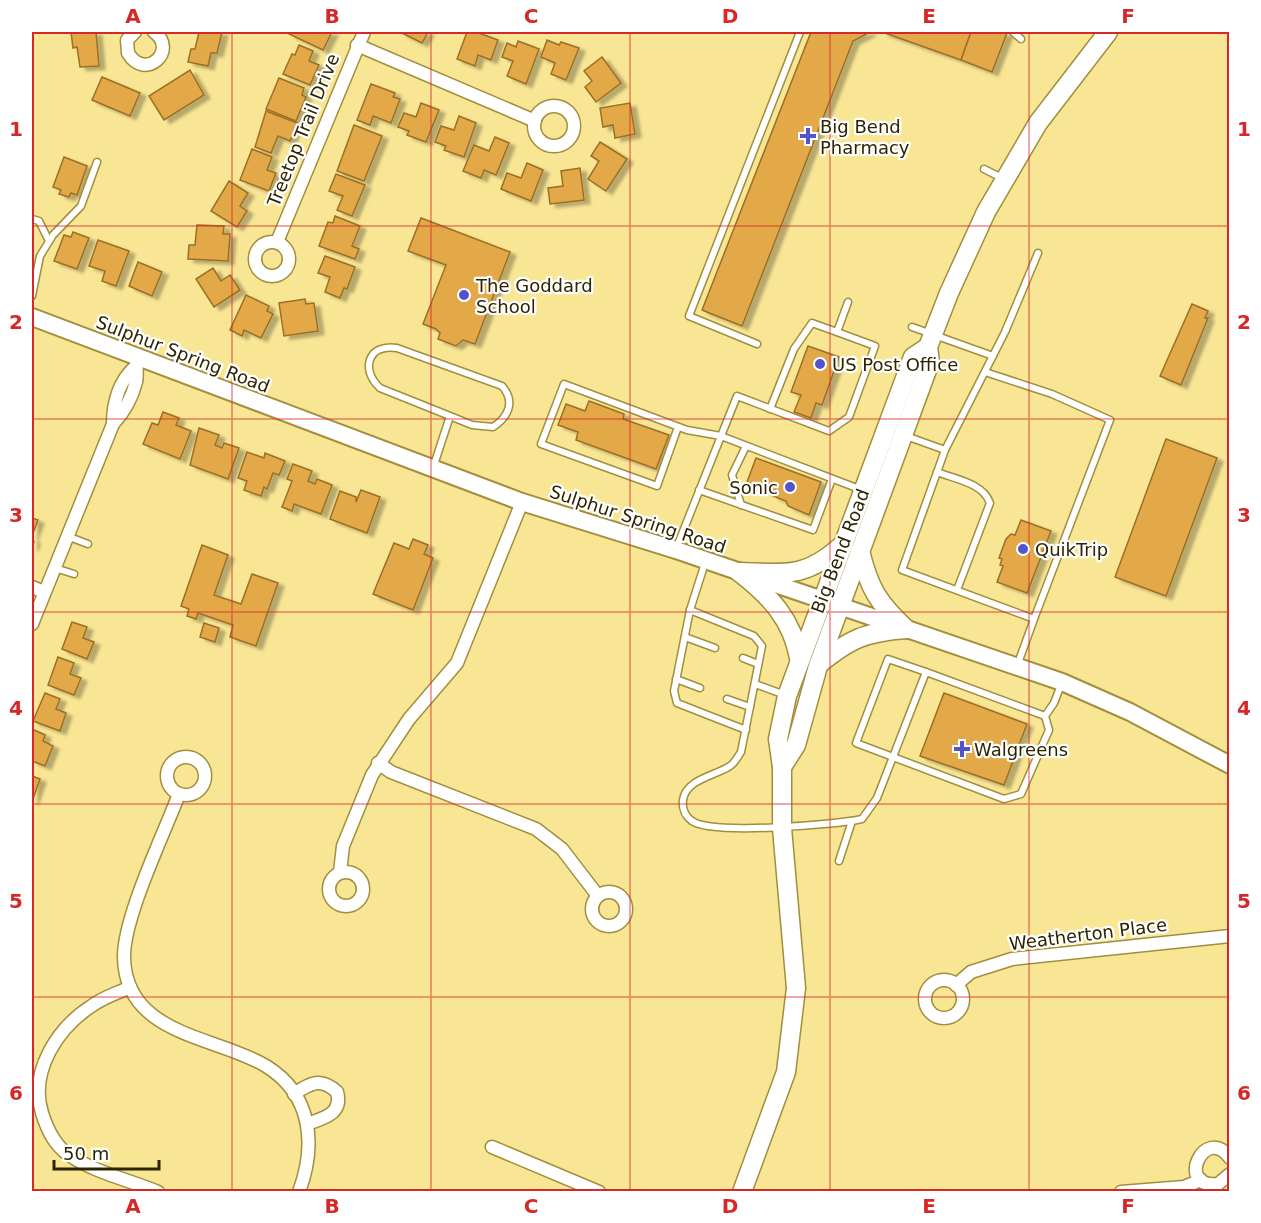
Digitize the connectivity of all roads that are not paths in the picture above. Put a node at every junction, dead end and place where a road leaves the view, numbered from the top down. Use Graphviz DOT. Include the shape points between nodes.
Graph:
graph roads {
  1 [pos="135,32"];
  2 [pos="154,32"];
  3 [pos="364,32"];
  4 [pos="800,32"];
  5 [pos="1013,32"];
  6 [pos="1108,32"];
  7 [pos="1021,39"];
  8 [pos="357,45"];
  9 [pos="535,121"];
  10 [pos="97,162"];
  11 [pos="984,169"];
  12 [pos="1005,179"];
  13 [pos="32,219"];
  14 [pos="49,241"];
  15 [pos="276,242"];
  16 [pos="1038,253"];
  17 [pos="32,287"];
  18 [pos="32,296"];
  19 [pos="848,302"];
  20 [pos="32,317"];
  21 [pos="912,327"];
  22 [pos="837,332"];
  23 [pos="931,341"];
  24 [pos="757,344"];
  25 [pos="993,356"];
  26 [pos="136,362"];
  27 [pos="985,372"];
  28 [pos="770,409"];
  29 [pos="450,416"];
  30 [pos="678,427"];
  31 [pos="904,435"];
  32 [pos="721,436"];
  33 [pos="746,446"];
  34 [pos="945,450"];
  35 [pos="433,468"];
  36 [pos="937,472"];
  37 [pos="832,479"];
  38 [pos="699,490"];
  39 [pos="863,491"];
  40 [pos="522,502"];
  41 [pos="741,505"];
  42 [pos="67,536"];
  43 [pos="88,544"];
  44 [pos="843,545"];
  45 [pos="676,550"];
  46 [pos="860,551"];
  47 [pos="706,561"];
  48 [pos="54,567"];
  49 [pos="739,572"];
  50 [pos="74,574"];
  51 [pos="32,587"];
  52 [pos="957,590"];
  53 [pos="44,592"];
  54 [pos="821,600"];
  55 [pos="840,606"];
  56 [pos="690,610"];
  57 [pos="1034,619"];
  58 [pos="32,624"];
  59 [pos="906,629"];
  60 [pos="685,637"];
  61 [pos="714,648"];
  62 [pos="743,658"];
  63 [pos="800,658"];
  64 [pos="758,664"];
  65 [pos="818,666"];
  66 [pos="1017,666"];
  67 [pos="926,672"];
  68 [pos="676,679"];
  69 [pos="1062,682"];
  70 [pos="754,684"];
  71 [pos="700,688"];
  72 [pos="787,696"];
  73 [pos="727,699"];
  74 [pos="750,707"];
  75 [pos="1045,716"];
  76 [pos="746,730"];
  77 [pos="893,756"];
  78 [pos="378,763"];
  79 [pos="1230,765"];
  80 [pos="782,767"];
  81 [pos="179,794"];
  82 [pos="852,821"];
  83 [pos="782,828"];
  84 [pos="839,861"];
  85 [pos="340,872"];
  86 [pos="598,896"];
  87 [pos="1230,936"];
  88 [pos="956,985"];
  89 [pos="130,987"];
  90 [pos="35,1094"];
  91 [pos="294,1094"];
  92 [pos="307,1124"];
  93 [pos="492,1147"];
  94 [pos="1230,1158"];
  95 [pos="1230,1174"];
  96 [pos="1201,1180"];
  97 [pos="158,1191"];
  98 [pos="299,1191"];
  99 [pos="599,1191"];
  100 [pos="742,1191"];
  101 [pos="1121,1191"];
  1 -- 2 [label="street" via="128,40 128,53 136,63 146,65 163,52 162,39"];
  3 -- 8 [label="street, Treetop Trail Drive"];
  4 -- 24 [label="lane" via="690,316"];
  5 -- 7 [label="lane"];
  6 -- 12 [label="main road, Big Bend Road" via="1038,123"];
  8 -- 9 [label="street"];
  8 -- 15 [label="street, Treetop Trail Drive"];
  10 -- 14 [label="lane" via="81,206"];
  11 -- 12 [label="lane"];
  12 -- 23 [label="main road, Big Bend Road" via="981,222"];
  13 -- 14 [label="lane" via="39,221"];
  14 -- 17 [label="lane" via="40,256"];
  16 -- 25 [label="lane"];
  17 -- 18 [label="lane"];
  19 -- 22 [label="lane"];
  20 -- 26 [label="main road, Sulphur Spring Road"];
  21 -- 23 [label="lane"];
  22 -- 28 [label="lane" via="812,323 794,349"];
  22 -- 28 [label="lane" via="875,346 849,417 829,431"];
  23 -- 25 [label="lane"];
  23 -- 31 [label="main road, Big Bend Road" via="930,362"];
  23 -- 39 [label="main road, Big Bend Road" via="914,357"];
  25 -- 27 [label="lane"];
  26 -- 35 [label="main road, Sulphur Spring Road"];
  26 -- 42 [label="street" via="137,380 123,413 113,424"];
  27 -- 34 [label="lane"];
  27 -- 57 [label="lane" via="1052,394 1110,420"];
  28 -- 32 [label="lane" via="737,396"];
  29 -- 29 [label="lane" via="472,425 493,427 509,412 510,401 502,387 398,348 388,346 372,355 369,371 380,388"];
  29 -- 35 [label="lane"];
  30 -- 30 [label="lane" via="564,384 541,444 657,486"];
  30 -- 32 [label="lane"];
  31 -- 34 [label="lane"];
  31 -- 46 [label="main road, Big Bend Road"];
  32 -- 33 [label="lane"];
  32 -- 38 [label="lane"];
  33 -- 37 [label="lane"];
  33 -- 41 [label="lane" via="732,475"];
  34 -- 36 [label="lane"];
  35 -- 40 [label="main road, Sulphur Spring Road"];
  36 -- 52 [label="lane" via="981,488 990,503"];
  36 -- 52 [label="lane" via="902,570"];
  37 -- 39 [label="lane"];
  37 -- 41 [label="lane" via="813,530"];
  38 -- 41 [label="lane"];
  38 -- 45 [label="lane"];
  39 -- 44 [label="main road, Big Bend Road"];
  40 -- 45 [label="main road, Sulphur Spring Road"];
  40 -- 78 [label="street" via="464,651"];
  42 -- 43 [label="lane"];
  42 -- 48 [label="street"];
  44 -- 49 [label="main road" via="812,569 790,573"];
  44 -- 54 [label="main road, Big Bend Road"];
  45 -- 47 [label="main road, Sulphur Spring Road"];
  46 -- 55 [label="main road, Big Bend Road"];
  46 -- 59 [label="main road" via="870,588"];
  47 -- 49 [label="main road, Sulphur Spring Road"];
  47 -- 56 [label="lane"];
  48 -- 50 [label="lane"];
  48 -- 53 [label="street"];
  49 -- 54 [label="main road, Sulphur Spring Road"];
  49 -- 63 [label="main road" via="765,592 788,621"];
  51 -- 53 [label="street"];
  52 -- 57 [label="lane"];
  53 -- 58 [label="street"];
  54 -- 55 [label="main road, Sulphur Spring Road"];
  54 -- 63 [label="main road, Big Bend Road"];
  55 -- 59 [label="main road, Sulphur Spring Road"];
  55 -- 65 [label="main road, Big Bend Road"];
  56 -- 60 [label="lane"];
  56 -- 64 [label="lane" via="754,636 762,646"];
  57 -- 66 [label="lane"];
  59 -- 65 [label="main road" via="862,635"];
  59 -- 66 [label="main road, Sulphur Spring Road"];
  60 -- 61 [label="lane"];
  60 -- 68 [label="lane"];
  62 -- 64 [label="lane"];
  63 -- 72 [label="main road, Big Bend Road"];
  64 -- 70 [label="lane"];
  65 -- 80 [label="main road, Big Bend Road" via="795,745"];
  66 -- 69 [label="main road, Sulphur Spring Road"];
  67 -- 75 [label="lane"];
  67 -- 77 [label="lane"];
  67 -- 77 [label="lane" via="888,659 856,743"];
  68 -- 71 [label="lane"];
  68 -- 76 [label="lane" via="677,703"];
  69 -- 75 [label="lane"];
  69 -- 79 [label="main road, Sulphur Spring Road" via="1130,712"];
  70 -- 72 [label="lane"];
  70 -- 74 [label="lane"];
  72 -- 80 [label="main road, Big Bend Road" via="778,739"];
  73 -- 74 [label="lane"];
  74 -- 76 [label="lane"];
  75 -- 77 [label="lane" via="1049,730 1021,794 1004,799"];
  76 -- 83 [label="lane" via="741,752 732,765 689,788 683,800 685,814 693,822 711,826"];
  77 -- 82 [label="lane" via="877,798 862,819"];
  78 -- 85 [label="street" via="343,846"];
  78 -- 86 [label="street" via="391,772 549,836"];
  80 -- 83 [label="main road, Big Bend Road"];
  81 -- 89 [label="street" via="128,926 123,956"];
  82 -- 83 [label="lane"];
  82 -- 84 [label="lane"];
  83 -- 100 [label="main road, Big Bend Road" via="796,971 790,1047 780,1095"];
  87 -- 88 [label="street, Weatherton Place" via="1011,959 971,972"];
  89 -- 90 [label="street" via="95,1004 66,1027 44,1063"];
  89 -- 91 [label="street" via="141,1004 177,1031 266,1066"];
  90 -- 97 [label="street" via="50,1134 68,1155"];
  91 -- 92 [label="street"];
  91 -- 92 [label="street" via="311,1083 321,1082 337,1092 337,1109"];
  92 -- 98 [label="street" via="308,1168"];
  93 -- 99 [label="street"];
  94 -- 96 [label="street" via="1217,1149 1200,1154 1196,1164"];
  95 -- 96 [label="street" via="1218,1184"];
  96 -- 101 [label="street" via="1184,1187"];
}
